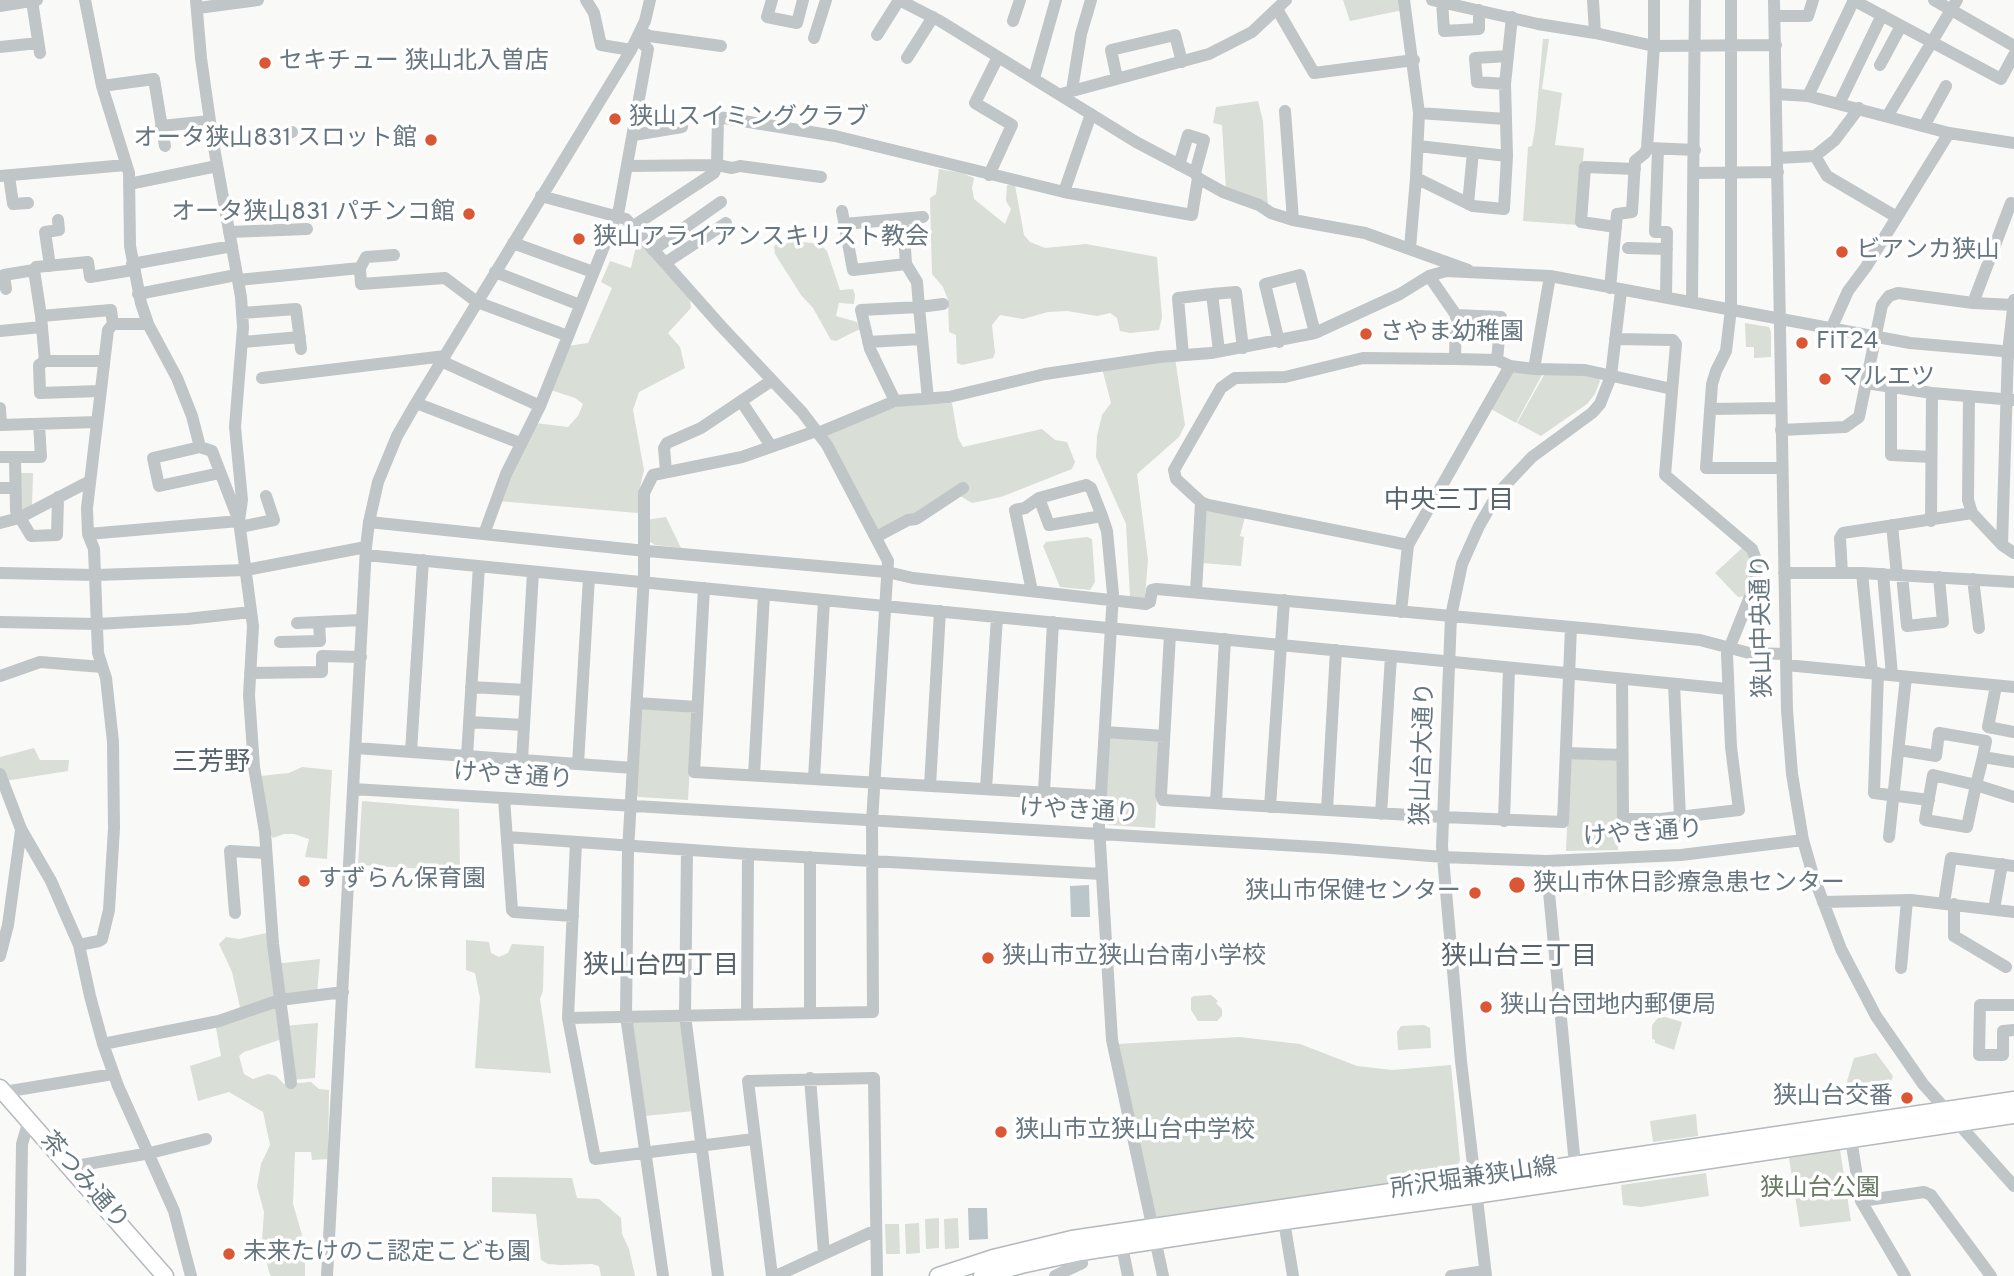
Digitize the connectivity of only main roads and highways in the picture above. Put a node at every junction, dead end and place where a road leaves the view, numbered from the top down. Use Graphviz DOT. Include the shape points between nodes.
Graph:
graph roads {
  1 [pos="2,1090"];
  2 [pos="2014,1100"];
  3 [pos="2014,1115"];
  4 [pos="1475,1188"];
  5 [pos="1154,1234"];
  6 [pos="165,1276"];
  7 [pos="938,1276"];
  8 [pos="982,1276"];
  1 -- 6 [label="main road, 茶つみ通り"];
  2 -- 4 [label="main road, 所沢堀兼狭山線" via="1575,1165"];
  3 -- 4 [label="main road, 所沢堀兼狭山線"];
  4 -- 5 [label="main road, 所沢堀兼狭山線"];
  4 -- 5 [label="main road, 所沢堀兼狭山線" via="1284,1220"];
  5 -- 7 [label="main road, 所沢堀兼狭山線" via="1033,1247"];
  5 -- 8 [label="main road, 所沢堀兼狭山線" via="1122,1246"];
}
